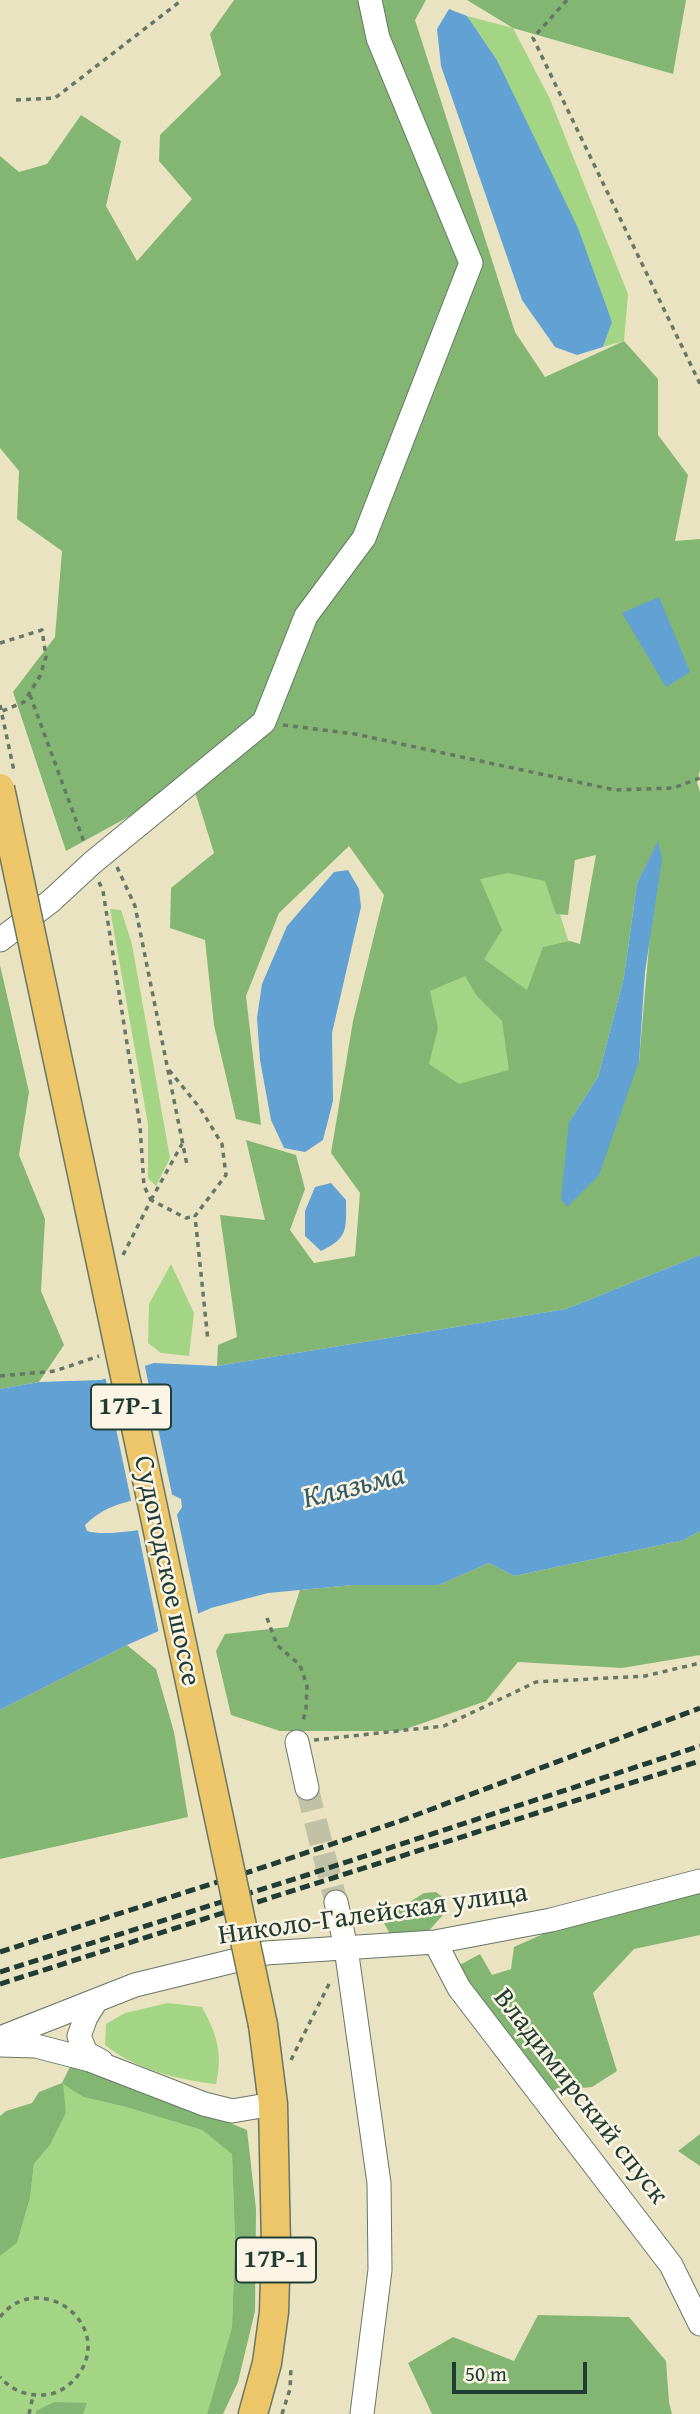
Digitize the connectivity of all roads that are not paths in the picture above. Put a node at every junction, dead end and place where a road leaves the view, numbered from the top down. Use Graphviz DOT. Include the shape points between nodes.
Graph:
graph roads {
  1 [pos="370,0"];
  2 [pos="0,788"];
  3 [pos="0,940"];
  4 [pos="298,1742"];
  5 [pos="307,1788"];
  6 [pos="700,1881"];
  7 [pos="336,1902"];
  8 [pos="435,1942"];
  9 [pos="346,1948"];
  10 [pos="96,2001"];
  11 [pos="0,2038"];
  12 [pos="0,2045"];
  13 [pos="116,2069"];
  14 [pos="273,2104"];
  15 [pos="700,2324"];
  16 [pos="253,2414"];
  17 [pos="362,2414"];
  1 -- 3 [label="street" via="378,38 471,263 364,538 306,616 264,722"];
  2 -- 14 [label="main road, Судогодское шоссе / 17Р-1, bridge" via="263,2025"];
  4 -- 5 [label="street"];
  6 -- 8 [label="street, Николо-Галейская улица" via="551,1920"];
  7 -- 9 [label="street"];
  8 -- 9 [label="street, Николо-Галейская улица"];
  8 -- 15 [label="street, Владимирский спуск" via="459,1988 671,2264"];
  9 -- 10 [label="street, Николо-Галейская улица" via="267,1953 135,1985"];
  9 -- 17 [label="street" via="379,2183 380,2270"];
  10 -- 11 [label="street, Николо-Галейская улица"];
  10 -- 13 [label="street" via="79,2036 86,2053"];
  12 -- 13 [label="street" via="36,2046"];
  13 -- 14 [label="street" via="232,2111"];
  14 -- 16 [label="main road, 17Р-1" via="274,2312"];
}
